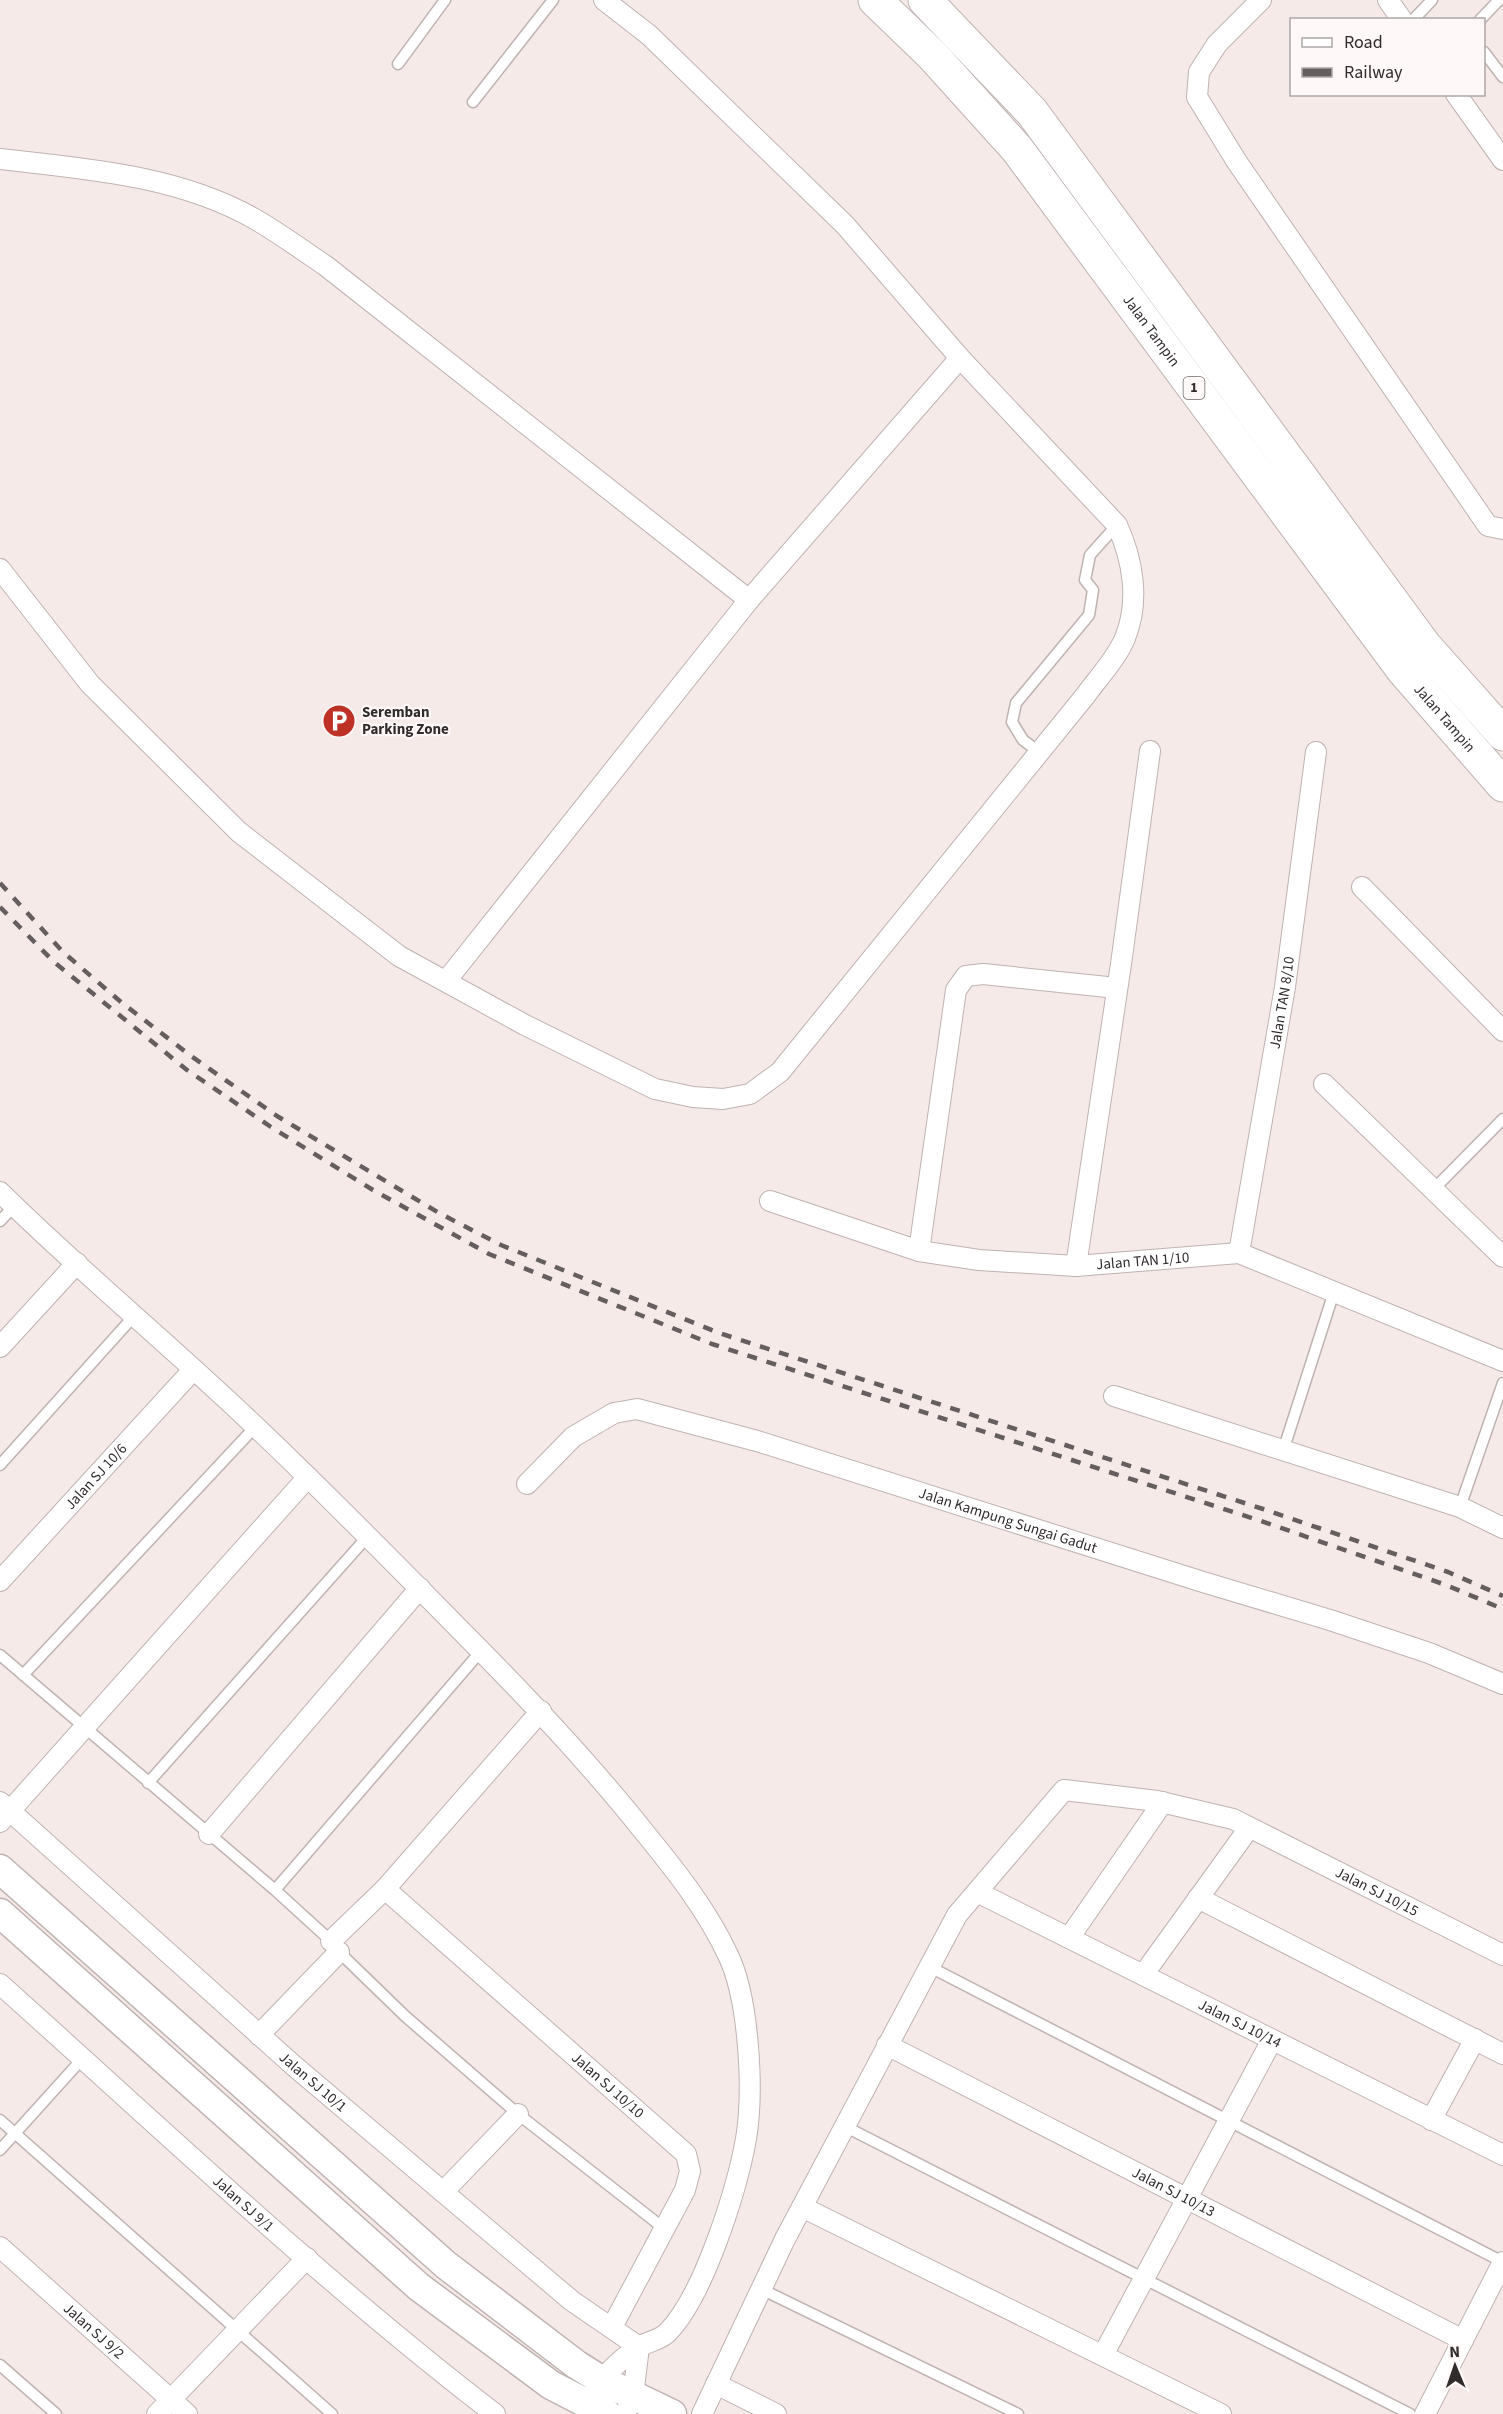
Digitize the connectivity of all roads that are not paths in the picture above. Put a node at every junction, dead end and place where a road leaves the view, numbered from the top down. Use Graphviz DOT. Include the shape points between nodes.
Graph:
graph roads {
  1 [pos="445,0"];
  2 [pos="553,0"];
  3 [pos="604,0"];
  4 [pos="875,0"];
  5 [pos="925,0"];
  6 [pos="1261,0"];
  7 [pos="1388,0"];
  8 [pos="1432,0"];
  9 [pos="1498,0"];
  10 [pos="1401,18"];
  11 [pos="1415,18"];
  12 [pos="1482,18"];
  13 [pos="1485,53"];
  14 [pos="398,64"];
  15 [pos="1503,77"];
  16 [pos="1457,96"];
  17 [pos="473,102"];
  18 [pos="0,159"];
  19 [pos="1503,160"];
  20 [pos="960,358"];
  21 [pos="1117,525"];
  22 [pos="1503,529"];
  23 [pos="0,569"];
  24 [pos="749,600"];
  25 [pos="1503,734"];
  26 [pos="1150,751"];
  27 [pos="1039,752"];
  28 [pos="1316,752"];
  29 [pos="1503,785"];
  30 [pos="1362,887"];
  31 [pos="446,981"];
  32 [pos="1117,988"];
  33 [pos="1503,1031"];
  34 [pos="1324,1084"];
  35 [pos="1503,1119"];
  36 [pos="1433,1190"];
  37 [pos="7,1199"];
  38 [pos="770,1202"];
  39 [pos="0,1221"];
  40 [pos="919,1251"];
  41 [pos="1239,1253"];
  42 [pos="1503,1257"];
  43 [pos="77,1263"];
  44 [pos="1076,1266"];
  45 [pos="1334,1292"];
  46 [pos="134,1316"];
  47 [pos="0,1347"];
  48 [pos="1503,1361"];
  49 [pos="193,1370"];
  50 [pos="1503,1383"];
  51 [pos="1114,1396"];
  52 [pos="256,1426"];
  53 [pos="1284,1451"];
  54 [pos="0,1465"];
  55 [pos="308,1477"];
  56 [pos="527,1484"];
  57 [pos="1460,1508"];
  58 [pos="1503,1527"];
  59 [pos="368,1536"];
  60 [pos="0,1581"];
  61 [pos="420,1588"];
  62 [pos="481,1652"];
  63 [pos="0,1655"];
  64 [pos="23,1675"];
  65 [pos="1503,1684"];
  66 [pos="541,1711"];
  67 [pos="83,1728"];
  68 [pos="148,1783"];
  69 [pos="1163,1802"];
  70 [pos="3,1812"];
  71 [pos="1249,1828"];
  72 [pos="209,1834"];
  73 [pos="0,1869"];
  74 [pos="385,1889"];
  75 [pos="275,1890"];
  76 [pos="977,1892"];
  77 [pos="1198,1898"];
  78 [pos="0,1913"];
  79 [pos="1069,1938"];
  80 [pos="335,1946"];
  81 [pos="1503,1955"];
  82 [pos="928,1966"];
  83 [pos="1143,1975"];
  84 [pos="0,1984"];
  85 [pos="260,2035"];
  86 [pos="1474,2039"];
  87 [pos="1272,2040"];
  88 [pos="887,2045"];
  89 [pos="1503,2054"];
  90 [pos="82,2058"];
  91 [pos="518,2114"];
  92 [pos="0,2120"];
  93 [pos="1431,2120"];
  94 [pos="1230,2121"];
  95 [pos="844,2126"];
  96 [pos="15,2134"];
  97 [pos="0,2150"];
  98 [pos="1503,2155"];
  99 [pos="443,2192"];
  100 [pos="1188,2201"];
  101 [pos="802,2206"];
  102 [pos="666,2230"];
  103 [pos="0,2247"];
  104 [pos="307,2258"];
  105 [pos="1503,2262"];
  106 [pos="1145,2279"];
  107 [pos="761,2289"];
  108 [pos="612,2326"];
  109 [pos="238,2331"];
  110 [pos="1462,2340"];
  111 [pos="639,2347"];
  112 [pos="1103,2355"];
  113 [pos="0,2365"];
  114 [pos="601,2380"];
  115 [pos="716,2384"];
  116 [pos="629,2405"];
  117 [pos="164,2407"];
  118 [pos="591,2411"];
  119 [pos="56,2414"];
  120 [pos="187,2414"];
  121 [pos="332,2414"];
  122 [pos="495,2414"];
  123 [pos="672,2414"];
  124 [pos="702,2414"];
  125 [pos="776,2414"];
  126 [pos="1018,2414"];
  127 [pos="1221,2414"];
  128 [pos="1410,2414"];
  129 [pos="1425,2414"];
  1 -- 14 [label="lane"];
  2 -- 17 [label="lane"];
  3 -- 20 [label="street" via="657,43 845,225"];
  4 -- 29 [label="highway, Jalan Tampin / 1" via="933,56 1017,149 1402,670"];
  5 -- 25 [label="highway, 1" via="1032,112 1425,646"];
  6 -- 22 [label="street" via="1217,44 1199,72 1197,97 1237,162 1488,526"];
  7 -- 10 [label="street"];
  8 -- 11 [label="lane"];
  9 -- 12 [label="lane"];
  13 -- 15 [label="lane"];
  16 -- 19 [label="street"];
  18 -- 24 [label="street" via="111,172 187,190 253,218 326,266"];
  20 -- 21 [label="street"];
  20 -- 24 [label="street"];
  21 -- 27 [label="street" via="1129,551 1132,572 1133,608 1125,640"];
  21 -- 27 [label="lane" via="1090,555 1084,580 1093,590 1089,615 1016,703 1012,722 1023,740"];
  23 -- 31 [label="street" via="90,684 239,832 399,956"];
  24 -- 31 [label="street"];
  26 -- 32 [label="street"];
  27 -- 31 [label="street" via="780,1072 750,1094 723,1099 655,1089"];
  28 -- 41 [label="street, Jalan TAN 8/10" via="1285,987"];
  30 -- 33 [label="street"];
  32 -- 40 [label="street" via="983,974 966,976 956,990"];
  32 -- 44 [label="street"];
  34 -- 36 [label="street"];
  35 -- 36 [label="lane"];
  36 -- 42 [label="street"];
  37 -- 39 [label="lane"];
  37 -- 43 [label="street"];
  38 -- 40 [label="street, Jalan TAN 1/10"];
  40 -- 44 [label="street, Jalan TAN 1/10" via="979,1260"];
  41 -- 44 [label="street, Jalan TAN 1/10"];
  41 -- 45 [label="street, Jalan TAN 1/10"];
  43 -- 46 [label="street"];
  43 -- 47 [label="street"];
  45 -- 48 [label="street, Jalan TAN 1/10"];
  45 -- 53 [label="lane"];
  46 -- 49 [label="street"];
  46 -- 54 [label="lane"];
  49 -- 52 [label="street"];
  49 -- 60 [label="street, Jalan SJ 10/6"];
  50 -- 57 [label="lane"];
  51 -- 53 [label="street"];
  52 -- 55 [label="street"];
  52 -- 64 [label="lane"];
  53 -- 57 [label="street"];
  55 -- 59 [label="street"];
  55 -- 67 [label="street"];
  56 -- 65 [label="street, Jalan Kampung Sungai Gadut" via="573,1437 614,1413 638,1409 757,1441 1330,1620 1429,1653"];
  57 -- 58 [label="street"];
  59 -- 61 [label="street"];
  59 -- 68 [label="lane"];
  61 -- 62 [label="street"];
  61 -- 72 [label="street"];
  62 -- 66 [label="street"];
  62 -- 75 [label="lane"];
  63 -- 64 [label="lane"];
  64 -- 67 [label="lane"];
  66 -- 74 [label="street"];
  66 -- 111 [label="street" via="597,1772 705,1911 731,1959 744,2021 750,2096 736,2184 693,2294 667,2334"];
  67 -- 68 [label="lane"];
  67 -- 70 [label="street"];
  68 -- 72 [label="lane"];
  69 -- 71 [label="street, Jalan SJ 10/15" via="1233,1820"];
  69 -- 76 [label="street, Jalan SJ 10/15" via="1064,1790"];
  69 -- 79 [label="street"];
  70 -- 85 [label="street, Jalan SJ 10/1"];
  71 -- 77 [label="street"];
  71 -- 81 [label="street, Jalan SJ 10/15"];
  72 -- 75 [label="lane"];
  73 -- 114 [label="street" via="446,2265"];
  74 -- 80 [label="street"];
  74 -- 102 [label="street, Jalan SJ 10/10" via="686,2154 690,2171 685,2190"];
  75 -- 80 [label="lane"];
  76 -- 79 [label="street, Jalan SJ 10/14"];
  76 -- 82 [label="street" via="957,1915"];
  77 -- 83 [label="street"];
  77 -- 86 [label="street"];
  78 -- 118 [label="street" via="419,2288"];
  79 -- 83 [label="street, Jalan SJ 10/14"];
  80 -- 85 [label="street"];
  80 -- 91 [label="lane" via="405,2016"];
  82 -- 88 [label="street"];
  82 -- 94 [label="lane"];
  83 -- 87 [label="street, Jalan SJ 10/14"];
  84 -- 90 [label="street, Jalan SJ 9/1"];
  85 -- 99 [label="street, Jalan SJ 10/1"];
  86 -- 89 [label="street"];
  86 -- 93 [label="street"];
  87 -- 93 [label="street, Jalan SJ 10/14"];
  87 -- 94 [label="street"];
  88 -- 95 [label="street"];
  88 -- 100 [label="street, Jalan SJ 10/13"];
  90 -- 96 [label="lane"];
  90 -- 104 [label="street, Jalan SJ 9/1"];
  91 -- 99 [label="street"];
  91 -- 102 [label="lane"];
  92 -- 96 [label="lane"];
  93 -- 98 [label="street, Jalan SJ 10/14"];
  94 -- 100 [label="street"];
  94 -- 105 [label="lane"];
  95 -- 101 [label="street"];
  95 -- 106 [label="lane"];
  96 -- 97 [label="lane"];
  96 -- 109 [label="lane"];
  99 -- 108 [label="street, Jalan SJ 10/1" via="572,2301"];
  100 -- 106 [label="street"];
  100 -- 110 [label="street, Jalan SJ 10/13"];
  101 -- 107 [label="street"];
  101 -- 112 [label="street"];
  102 -- 108 [label="street, Jalan SJ 10/10"];
  103 -- 117 [label="street, Jalan SJ 9/2"];
  104 -- 109 [label="street"];
  104 -- 122 [label="street, Jalan SJ 9/1" via="414,2352"];
  105 -- 110 [label="street"];
  106 -- 112 [label="street"];
  106 -- 128 [label="lane"];
  107 -- 115 [label="street"];
  107 -- 126 [label="lane"];
  108 -- 111 [label="street, Jalan SJ 10/1"];
  109 -- 117 [label="street"];
  109 -- 121 [label="lane"];
  110 -- 129 [label="street"];
  111 -- 114 [label="street"];
  111 -- 116 [label="street"];
  112 -- 127 [label="street"];
  113 -- 119 [label="lane"];
  114 -- 116 [label="street"];
  114 -- 118 [label="street"];
  115 -- 124 [label="street"];
  115 -- 125 [label="street"];
  116 -- 123 [label="street"];
  117 -- 120 [label="street, Jalan SJ 9/2"];
}
